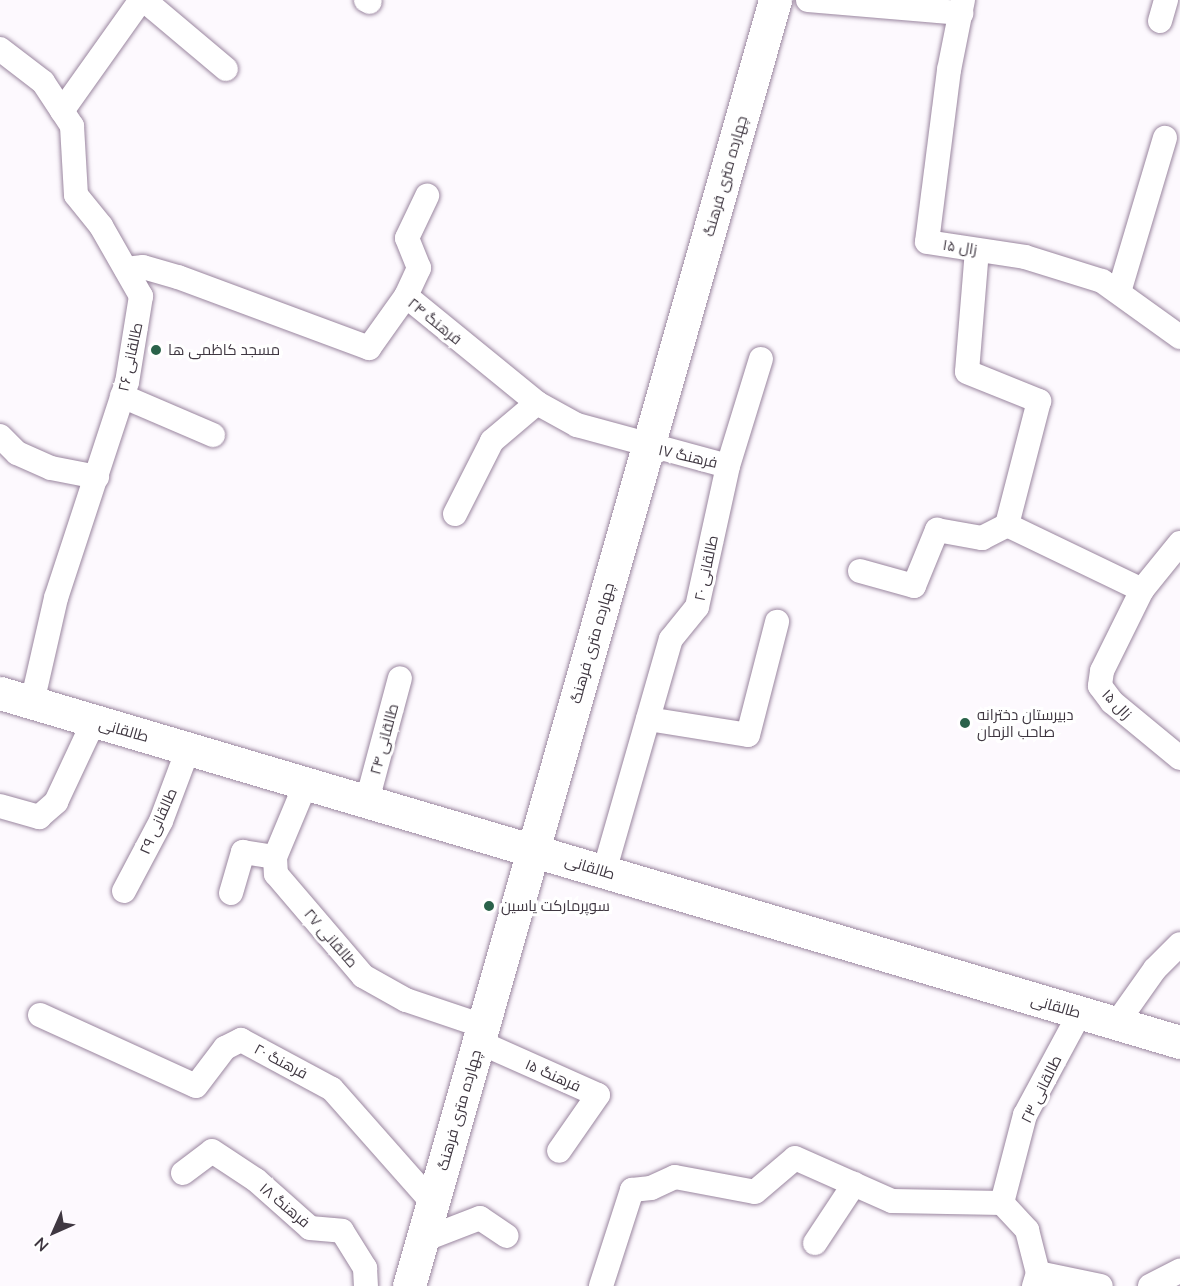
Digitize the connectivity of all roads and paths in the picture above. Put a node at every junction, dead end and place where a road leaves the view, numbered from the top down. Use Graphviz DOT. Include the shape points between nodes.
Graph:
graph roads {
  1 [pos="142,0"];
  2 [pos="775,0"];
  3 [pos="808,0"];
  4 [pos="962,6"];
  5 [pos="0,49"];
  6 [pos="226,69"];
  7 [pos="62,111"];
  8 [pos="1165,138"];
  9 [pos="427,196"];
  10 [pos="977,250"];
  11 [pos="126,269"];
  12 [pos="1119,292"];
  13 [pos="406,296"];
  14 [pos="1180,337"];
  15 [pos="761,359"];
  16 [pos="122,396"];
  17 [pos="537,403"];
  18 [pos="213,435"];
  19 [pos="0,436"];
  20 [pos="648,447"];
  21 [pos="728,466"];
  22 [pos="97,477"];
  23 [pos="455,514"];
  24 [pos="1007,525"];
  25 [pos="1180,543"];
  26 [pos="860,571"];
  27 [pos="1142,590"];
  28 [pos="777,622"];
  29 [pos="400,678"];
  30 [pos="0,693"];
  31 [pos="32,703"];
  32 [pos="648,719"];
  33 [pos="94,721"];
  34 [pos="188,748"];
  35 [pos="1180,758"];
  36 [pos="306,783"];
  37 [pos="367,801"];
  38 [pos="0,806"];
  39 [pos="533,851"];
  40 [pos="276,857"];
  41 [pos="604,872"];
  42 [pos="124,891"];
  43 [pos="231,893"];
  44 [pos="1180,944"];
  45 [pos="1080,1013"];
  46 [pos="40,1015"];
  47 [pos="1116,1023"];
  48 [pos="481,1034"];
  49 [pos="1180,1042"];
  50 [pos="559,1151"];
  51 [pos="183,1173"];
  52 [pos="854,1184"];
  53 [pos="433,1203"];
  54 [pos="1002,1203"];
  55 [pos="507,1236"];
  56 [pos="423,1240"];
  57 [pos="815,1243"];
  58 [pos="1180,1271"];
  59 [pos="1036,1280"];
  60 [pos="366,1286"];
  61 [pos="410,1286"];
  62 [pos="601,1286"];
  63 [pos="1101,1286"];
  64 [pos="1150,1286"];
  1 -- 6 [label="street"];
  1 -- 7 [label="street"];
  2 -- 20 [label="street, چهارده متری فرهنگ"];
  3 -- 4 [label="street"];
  4 -- 10 [label="street, زال ۱۵" via="949,70 927,242"];
  5 -- 7 [label="street, طالقانی ۲۶" via="43,82"];
  7 -- 11 [label="street, طالقانی ۲۶" via="72,126 76,195 101,226"];
  8 -- 12 [label="street"];
  9 -- 13 [label="street" via="407,238 419,268"];
  10 -- 12 [label="street, زال ۱۵" via="1025,257 1102,281"];
  10 -- 24 [label="street" via="966,372 1039,401"];
  11 -- 13 [label="street, فرهنگ ۲۴" via="143,267 178,277 369,348"];
  11 -- 16 [label="street, طالقانی ۲۶" via="141,296 138,331"];
  12 -- 14 [label="street, زال ۱۵"];
  13 -- 17 [label="street, فرهنگ ۲۴"];
  15 -- 21 [label="street, طالقانی ۲۰"];
  16 -- 18 [label="street"];
  16 -- 22 [label="street, طالقانی ۲۶"];
  17 -- 20 [label="street, فرهنگ ۲۴" via="578,425"];
  17 -- 23 [label="street" via="492,441"];
  19 -- 22 [label="street" via="17,453 51,468"];
  20 -- 21 [label="street, فرهنگ ۱۷"];
  20 -- 39 [label="street, چهارده متری فرهنگ"];
  21 -- 32 [label="street, طالقانی ۲۰" via="697,607 670,639"];
  22 -- 31 [label="street, طالقانی ۲۶" via="56,598"];
  24 -- 26 [label="street" via="982,538 938,530 914,586"];
  24 -- 27 [label="street"];
  25 -- 27 [label="street, زال ۱۵"];
  27 -- 35 [label="street, زال ۱۵" via="1102,671 1100,686 1112,702"];
  28 -- 32 [label="street" via="748,735"];
  29 -- 37 [label="street, طالقانی ۲۴"];
  30 -- 31 [label="street, طالقانی"];
  31 -- 33 [label="street, طالقانی"];
  32 -- 41 [label="street, طالقانی ۲۰"];
  33 -- 34 [label="street, طالقانی"];
  33 -- 38 [label="street" via="56,802 39,817"];
  34 -- 36 [label="street, طالقانی"];
  34 -- 42 [label="street, طالقانی ۲۹" via="161,821"];
  36 -- 37 [label="street, طالقانی"];
  36 -- 40 [label="street"];
  37 -- 39 [label="street, طالقانی"];
  39 -- 41 [label="street, طالقانی"];
  39 -- 48 [label="street, چهارده متری فرهنگ"];
  40 -- 43 [label="street" via="243,852"];
  40 -- 48 [label="street, طالقانی ۲۷" via="276,874 363,976"];
  41 -- 45 [label="street, طالقانی"];
  44 -- 47 [label="street" via="1155,969"];
  45 -- 47 [label="street, طالقانی"];
  45 -- 54 [label="street, طالقانی ۲۳" via="1025,1115"];
  46 -- 53 [label="street, فرهنگ ۲۰" via="196,1086 225,1048 241,1040 332,1089"];
  47 -- 49 [label="street, طالقانی"];
  48 -- 50 [label="street, فرهنگ ۱۵" via="597,1095"];
  48 -- 53 [label="street, چهارده متری فرهنگ"];
  51 -- 60 [label="street, فرهنگ ۱۸" via="212,1151 256,1180 310,1228 342,1231 365,1268"];
  52 -- 54 [label="street" via="892,1201"];
  52 -- 57 [label="street"];
  52 -- 62 [label="street" via="795,1158 755,1192 675,1177 651,1188 632,1190"];
  53 -- 56 [label="street, چهارده متری فرهنگ"];
  54 -- 59 [label="street" via="1027,1230"];
  55 -- 56 [label="street" via="480,1218"];
  56 -- 61 [label="street, چهارده متری فرهنگ"];
  58 -- 64 [label="street"];
  59 -- 63 [label="street"];
}
